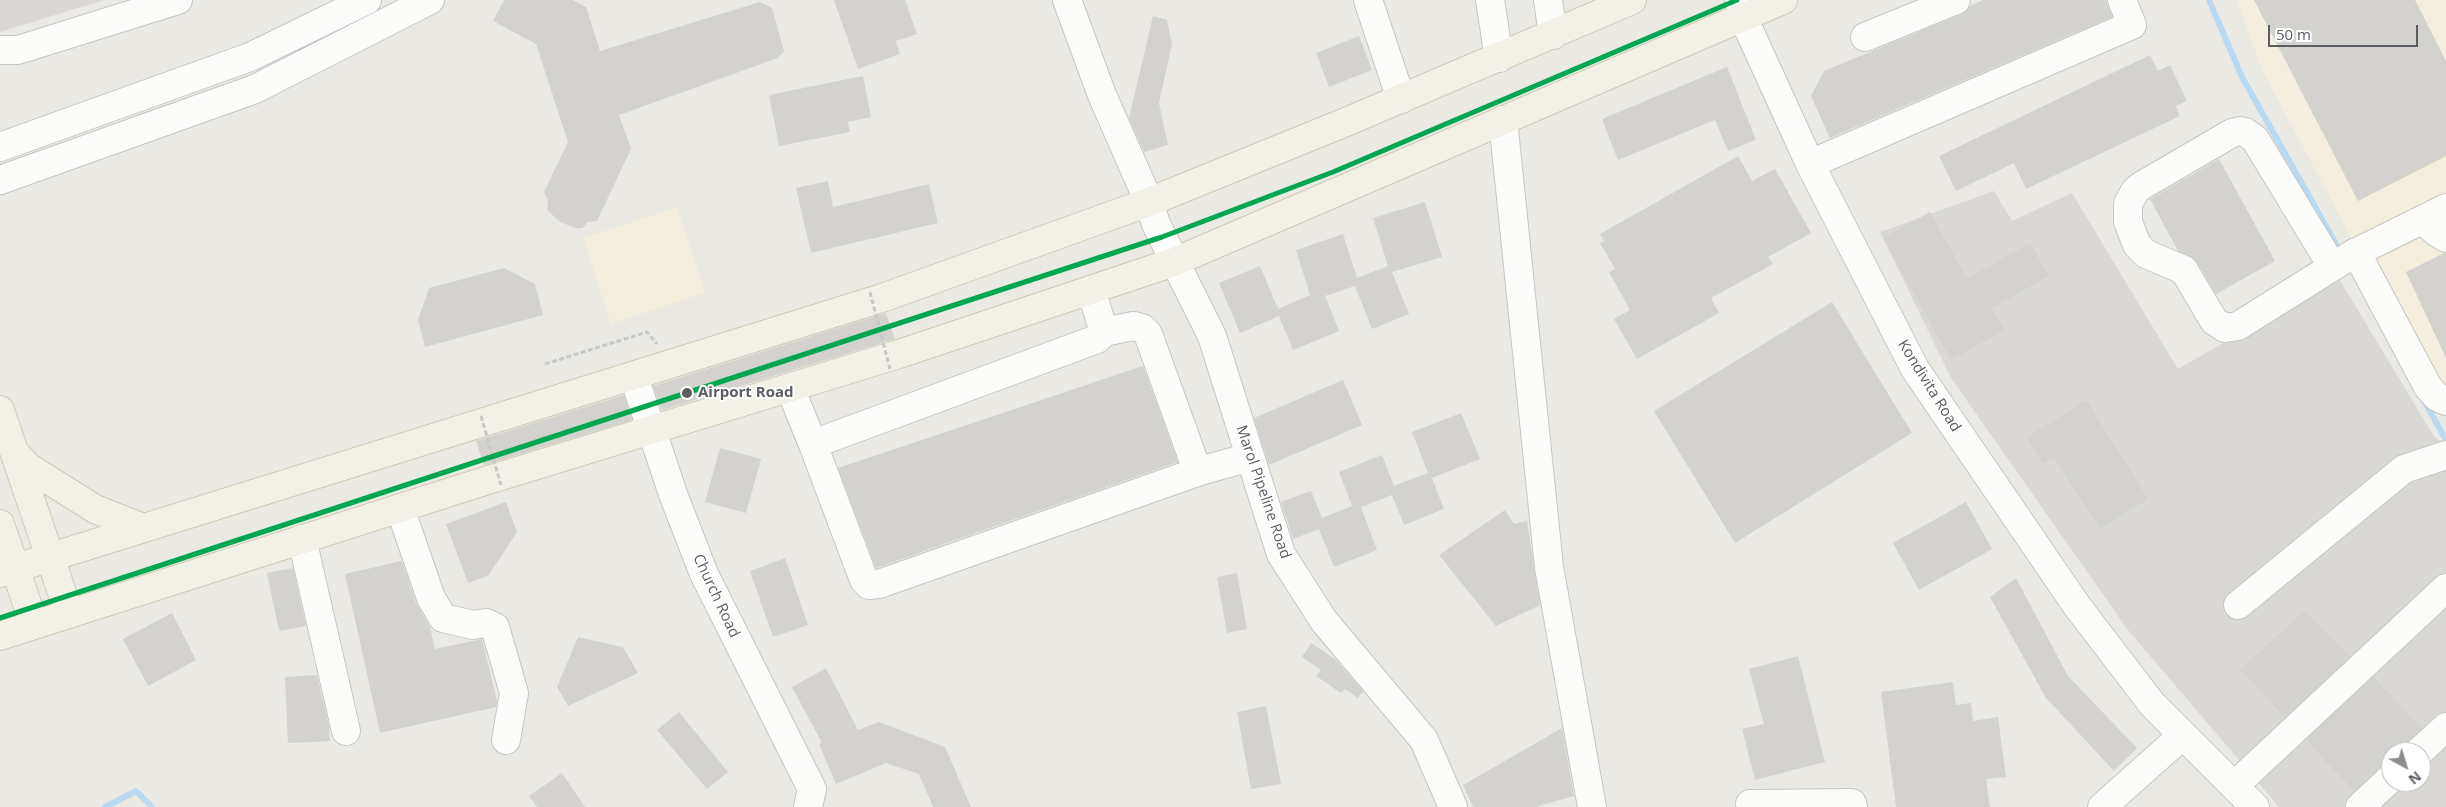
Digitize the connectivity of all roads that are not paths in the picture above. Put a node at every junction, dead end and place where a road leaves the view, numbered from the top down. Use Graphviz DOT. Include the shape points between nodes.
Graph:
graph roads {
  1 [pos="178,0"];
  2 [pos="367,0"];
  3 [pos="430,0"];
  4 [pos="1067,0"];
  5 [pos="1368,0"];
  6 [pos="1490,0"];
  7 [pos="1548,0"];
  8 [pos="1632,0"];
  9 [pos="1783,0"];
  10 [pos="1956,0"];
  11 [pos="2122,0"];
  12 [pos="1741,8"];
  13 [pos="1553,35"];
  14 [pos="1865,37"];
  15 [pos="0,50"];
  16 [pos="1499,58"];
  17 [pos="1401,99"];
  18 [pos="1503,120"];
  19 [pos="0,147"];
  20 [pos="1810,164"];
  21 [pos="0,180"];
  22 [pos="1149,202"];
  23 [pos="2434,214"];
  24 [pos="2446,238"];
  25 [pos="2344,259"];
  26 [pos="1174,262"];
  27 [pos="1091,290"];
  28 [pos="1104,332"];
  29 [pos="634,377"];
  30 [pos="790,388"];
  31 [pos="2446,401"];
  32 [pos="0,410"];
  33 [pos="652,430"];
  34 [pos="814,447"];
  35 [pos="15,453"];
  36 [pos="2444,456"];
  37 [pos="1250,457"];
  38 [pos="1200,471"];
  39 [pos="400,508"];
  40 [pos="0,524"];
  41 [pos="143,528"];
  42 [pos="302,539"];
  43 [pos="51,556"];
  44 [pos="7,571"];
  45 [pos="2446,588"];
  46 [pos="2238,605"];
  47 [pos="69,613"];
  48 [pos="34,624"];
  49 [pos="0,636"];
  50 [pos="2446,727"];
  51 [pos="346,731"];
  52 [pos="2182,735"];
  53 [pos="506,740"];
  54 [pos="2430,742"];
  55 [pos="2234,786"];
  56 [pos="2381,787"];
  57 [pos="1750,804"];
  58 [pos="808,807"];
  59 [pos="1453,807"];
  60 [pos="1592,807"];
  61 [pos="1853,807"];
  62 [pos="2102,807"];
  63 [pos="2255,807"];
  64 [pos="2360,807"];
  1 -- 15 [label="street" via="18,50"];
  2 -- 19 [label="street" via="250,57"];
  3 -- 21 [label="street" via="255,89"];
  4 -- 22 [label="street, Marol Pipeline Road" via="1102,95"];
  5 -- 17 [label="street"];
  6 -- 16 [label="street"];
  7 -- 13 [label="street"];
  8 -- 13 [label="main road"];
  9 -- 12 [label="main road"];
  10 -- 14 [label="street"];
  11 -- 20 [label="street" via="2132,24"];
  12 -- 18 [label="main road"];
  12 -- 20 [label="street, Kondivita Road"];
  13 -- 16 [label="main road"];
  16 -- 17 [label="main road"];
  17 -- 22 [label="main road"];
  18 -- 26 [label="main road"];
  18 -- 60 [label="street" via="1549,567"];
  20 -- 52 [label="street, Kondivita Road" via="1915,369 2077,606 2152,704"];
  22 -- 26 [label="street, Marol Pipeline Road"];
  22 -- 29 [label="main road" via="882,298"];
  23 -- 24 [label="street" via="2436,232"];
  23 -- 25 [label="street"];
  25 -- 25 [label="street" via="2255,140 2245,132 2232,133 2141,186 2134,191 2128,204 2128,222 2137,245 2146,254 2184,270 2214,321 2225,328 2238,326"];
  25 -- 31 [label="street" via="2428,387"];
  26 -- 27 [label="main road"];
  26 -- 37 [label="street, Marol Pipeline Road" via="1212,336"];
  27 -- 28 [label="street"];
  27 -- 30 [label="main road"];
  28 -- 34 [label="street" via="1086,344 824,440"];
  28 -- 38 [label="street" via="1133,326 1148,334"];
  29 -- 33 [label="street, Church Road"];
  29 -- 41 [label="main road"];
  30 -- 33 [label="main road"];
  30 -- 34 [label="street"];
  32 -- 35 [label="main road"];
  33 -- 39 [label="main road"];
  33 -- 58 [label="street, Church Road" via="704,574 812,789"];
  34 -- 38 [label="street" via="864,580 869,585"];
  35 -- 41 [label="main road" via="28,467 95,508"];
  35 -- 43 [label="main road"];
  36 -- 46 [label="street" via="2404,470"];
  37 -- 38 [label="street"];
  37 -- 59 [label="street, Marol Pipeline Road" via="1281,554 1324,621 1424,740"];
  39 -- 42 [label="main road"];
  39 -- 53 [label="street" via="431,598 443,618 495,627 514,693"];
  40 -- 44 [label="main road"];
  41 -- 43 [label="main road"];
  42 -- 47 [label="main road"];
  42 -- 51 [label="street"];
  43 -- 44 [label="main road"];
  43 -- 47 [label="main road"];
  44 -- 48 [label="main road"];
  45 -- 55 [label="street"];
  47 -- 48 [label="main road"];
  48 -- 49 [label="main road"];
  50 -- 54 [label="street"];
  52 -- 55 [label="street, Kondivita Road"];
  52 -- 62 [label="street"];
  55 -- 63 [label="street, Kondivita Road"];
  56 -- 64 [label="street"];
  57 -- 61 [label="street" via="1852,803"];
}
